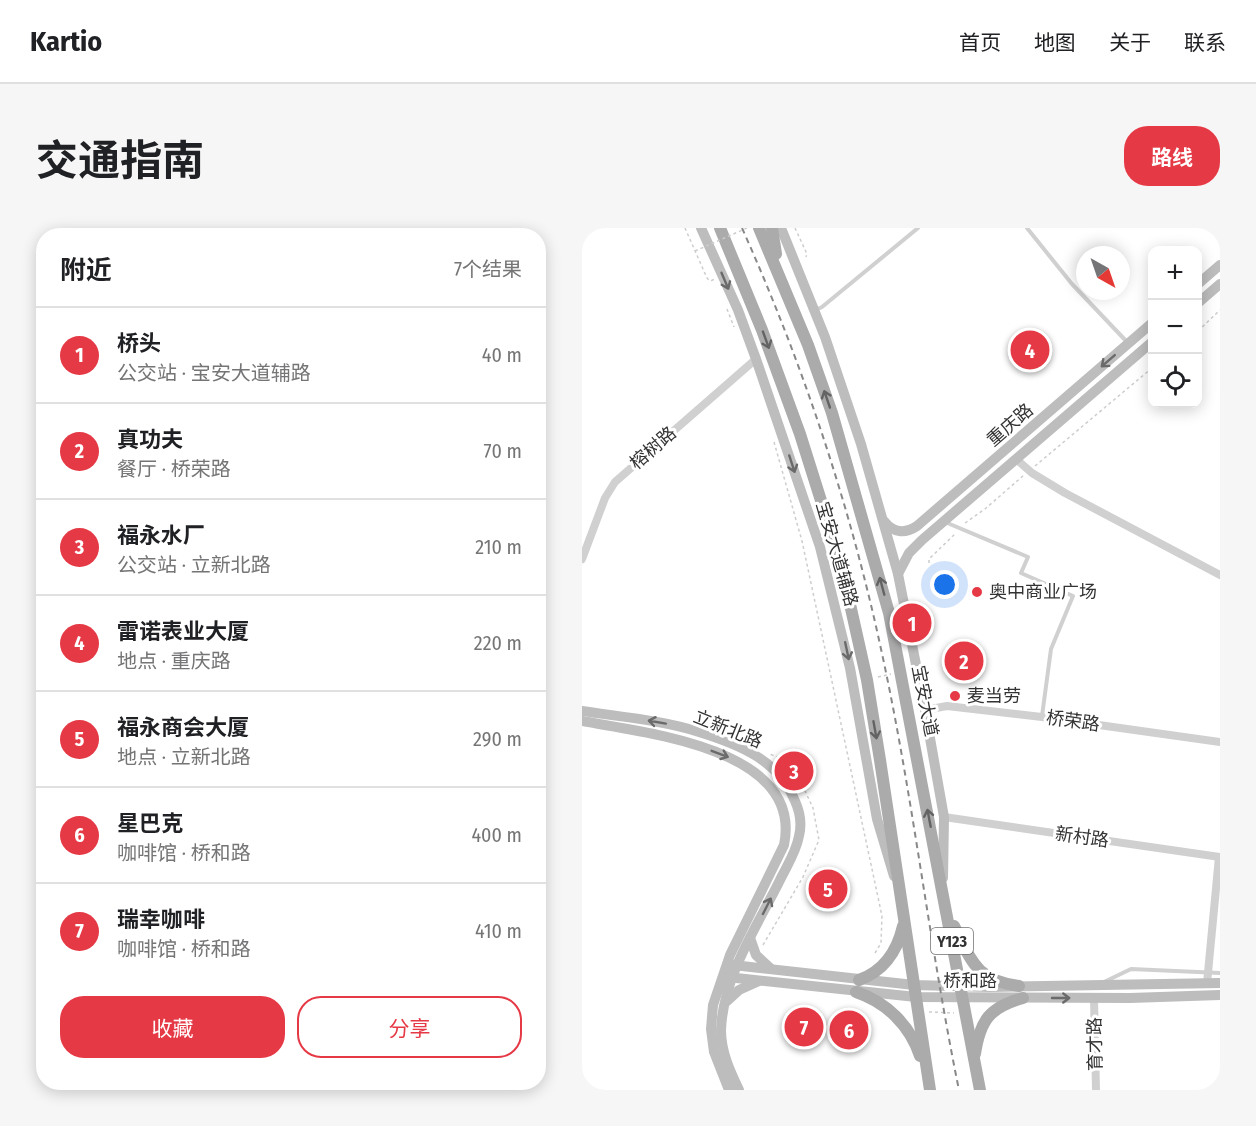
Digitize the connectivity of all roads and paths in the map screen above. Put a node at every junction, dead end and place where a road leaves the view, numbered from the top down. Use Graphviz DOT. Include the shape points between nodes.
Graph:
graph roads {
  1 [pos="685,228"];
  2 [pos="701,228"];
  3 [pos="720,228"];
  4 [pos="747,228"];
  5 [pos="759,228"];
  6 [pos="772,228"];
  7 [pos="781,228"];
  8 [pos="795,228"];
  9 [pos="918,228"];
  10 [pos="1027,228"];
  11 [pos="700,245"];
  12 [pos="695,251"];
  13 [pos="705,254"];
  14 [pos="806,255"];
  15 [pos="1220,265"];
  16 [pos="778,270"];
  17 [pos="715,279"];
  18 [pos="1202,280"];
  19 [pos="1220,284"];
  20 [pos="723,300"];
  21 [pos="1201,300"];
  22 [pos="815,310"];
  23 [pos="1220,310"];
  24 [pos="1202,326"];
  25 [pos="1148,327"];
  26 [pos="736,333"];
  27 [pos="1129,344"];
  28 [pos="1148,345"];
  29 [pos="756,359"];
  30 [pos="1148,371"];
  31 [pos="773,438"];
  32 [pos="1016,459"];
  33 [pos="1029,471"];
  34 [pos="960,489"];
  35 [pos="969,500"];
  36 [pos="884,521"];
  37 [pos="944,521"];
  38 [pos="960,528"];
  39 [pos="582,559"];
  40 [pos="929,563"];
  41 [pos="898,574"];
  42 [pos="1220,574"];
  43 [pos="896,673"];
  44 [pos="874,678"];
  45 [pos="926,710"];
  46 [pos="582,711"];
  47 [pos="1042,717"];
  48 [pos="582,721"];
  49 [pos="1220,742"];
  50 [pos="766,753"];
  51 [pos="944,817"];
  52 [pos="1219,857"];
  53 [pos="944,897"];
  54 [pos="902,900"];
  55 [pos="947,913"];
  56 [pos="904,919"];
  57 [pos="750,938"];
  58 [pos="877,954"];
  59 [pos="756,956"];
  60 [pos="732,965"];
  61 [pos="773,970"];
  62 [pos="1220,973"];
  63 [pos="727,977"];
  64 [pos="1208,978"];
  65 [pos="762,981"];
  66 [pos="1220,983"];
  67 [pos="857,986"];
  68 [pos="1094,986"];
  69 [pos="915,991"];
  70 [pos="961,992"];
  71 [pos="1021,992"];
  72 [pos="1220,995"];
  73 [pos="1094,998"];
  74 [pos="725,1004"];
  75 [pos="929,1012"];
  76 [pos="955,1013"];
  77 [pos="974,1061"];
  78 [pos="929,1086"];
  79 [pos="729,1090"];
  80 [pos="739,1090"];
  81 [pos="980,1090"];
  82 [pos="1096,1090"];
  1 -- 12 [label="path"];
  2 -- 29 [label="main road, 宝安大道辅路, one-way"];
  3 -- 54 [label="main road, one-way" via="796,423 841,564 867,680"];
  4 -- 12 [label="path, bridge"];
  5 -- 16 [label="main road, 宝安大道"];
  6 -- 16 [label="main road"];
  7 -- 22 [label="main road"];
  8 -- 14 [label="path"];
  9 -- 22 [label="lane"];
  10 -- 27 [label="lane" via="1072,284"];
  11 -- 13 [label="path"];
  12 -- 17 [label="path" via="707,278"];
  15 -- 18 [label="main road"];
  53 -- 16 [label="main road, 宝安大道, one-way" via="889,613 873,552 832,413"];
  19 -- 21 [label="main road"];
  20 -- 26 [label="path"];
  22 -- 36 [label="main road"];
  23 -- 24 [label="path"];
  25 -- 27 [label="main road, 重庆路"];
  27 -- 34 [label="main road, 重庆路, one-way"];
  28 -- 32 [label="main road, 重庆路"];
  29 -- 39 [label="street, 榕树路" via="615,482"];
  29 -- 54 [label="main road, 宝安大道辅路, one-way" via="820,547 850,668 876,819"];
  30 -- 33 [label="path"];
  31 -- 58 [label="path" via="802,541 882,916"];
  32 -- 33 [label="street"];
  32 -- 35 [label="main road, 重庆路"];
  33 -- 38 [label="path"];
  33 -- 42 [label="street"];
  34 -- 35 [label="main road"];
  34 -- 36 [label="main road, 重庆路" via="912,530 898,531"];
  35 -- 37 [label="main road, 重庆路"];
  36 -- 41 [label="main road, Y123"];
  37 -- 38 [label="lane"];
  37 -- 41 [label="main road, 重庆路" via="909,553"];
  38 -- 40 [label="path"];
  38 -- 47 [label="lane" via="1028,557 1021,573 1073,596 1051,649"];
  41 -- 45 [label="main road, Y123"];
  43 -- 44 [label="path"];
  45 -- 47 [label="street, 桥荣路" via="947,706"];
  45 -- 51 [label="main road, Y123"];
  57 -- 46 [label="main road, 立新北路, one-way" via="799,838 798,809 784,780 754,754 699,732"];
  47 -- 49 [label="street, 桥荣路"];
  48 -- 60 [label="main road, 立新北路, one-way" via="656,734 722,754 757,775 778,800 786,826 784,845"];
  50 -- 59 [label="path" via="791,761 813,808 819,840 790,900"];
  51 -- 52 [label="street, 新村路"];
  51 -- 53 [label="main road, Y123"];
  52 -- 64 [label="street"];
  53 -- 55 [label="main road, 宝安大道 / Y123"];
  54 -- 56 [label="main road"];
  55 -- 70 [label="main road, 宝安大道 / Y123"];
  55 -- 71 [label="main road" via="972,961 984,975"];
  56 -- 67 [label="main road" via="890,958"];
  56 -- 69 [label="main road"];
  57 -- 59 [label="main road"];
  57 -- 60 [label="main road, 立新北路"];
  59 -- 61 [label="main road"];
  60 -- 61 [label="main road, 桥和路"];
  60 -- 63 [label="main road, 立新北路"];
  61 -- 67 [label="main road, 桥和路"];
  62 -- 64 [label="lane"];
  63 -- 65 [label="main road, 桥和路"];
  63 -- 74 [label="main road"];
  63 -- 79 [label="main road" via="713,1005 711,1036"];
  64 -- 66 [label="main road, 桥和路"];
  64 -- 68 [label="main road, 桥和路"];
  64 -- 68 [label="lane" via="1131,969"];
  65 -- 67 [label="main road, 桥和路"];
  65 -- 74 [label="main road" via="739,990"];
  67 -- 69 [label="main road, 桥和路"];
  67 -- 78 [label="main road" via="903,1025 917,1046"];
  68 -- 71 [label="main road, 桥和路"];
  69 -- 70 [label="main road, 桥和路"];
  69 -- 78 [label="main road"];
  70 -- 71 [label="main road, 桥和路"];
  70 -- 77 [label="main road, 宝安大道"];
  71 -- 73 [label="main road, 桥和路, one-way"];
  71 -- 77 [label="main road" via="987,1018"];
  72 -- 73 [label="main road, 桥和路"];
  73 -- 82 [label="street, 育才路"];
  74 -- 80 [label="main road" via="722,1044"];
  75 -- 76 [label="path"];
  77 -- 81 [label="main road, 宝安大道"];
}
